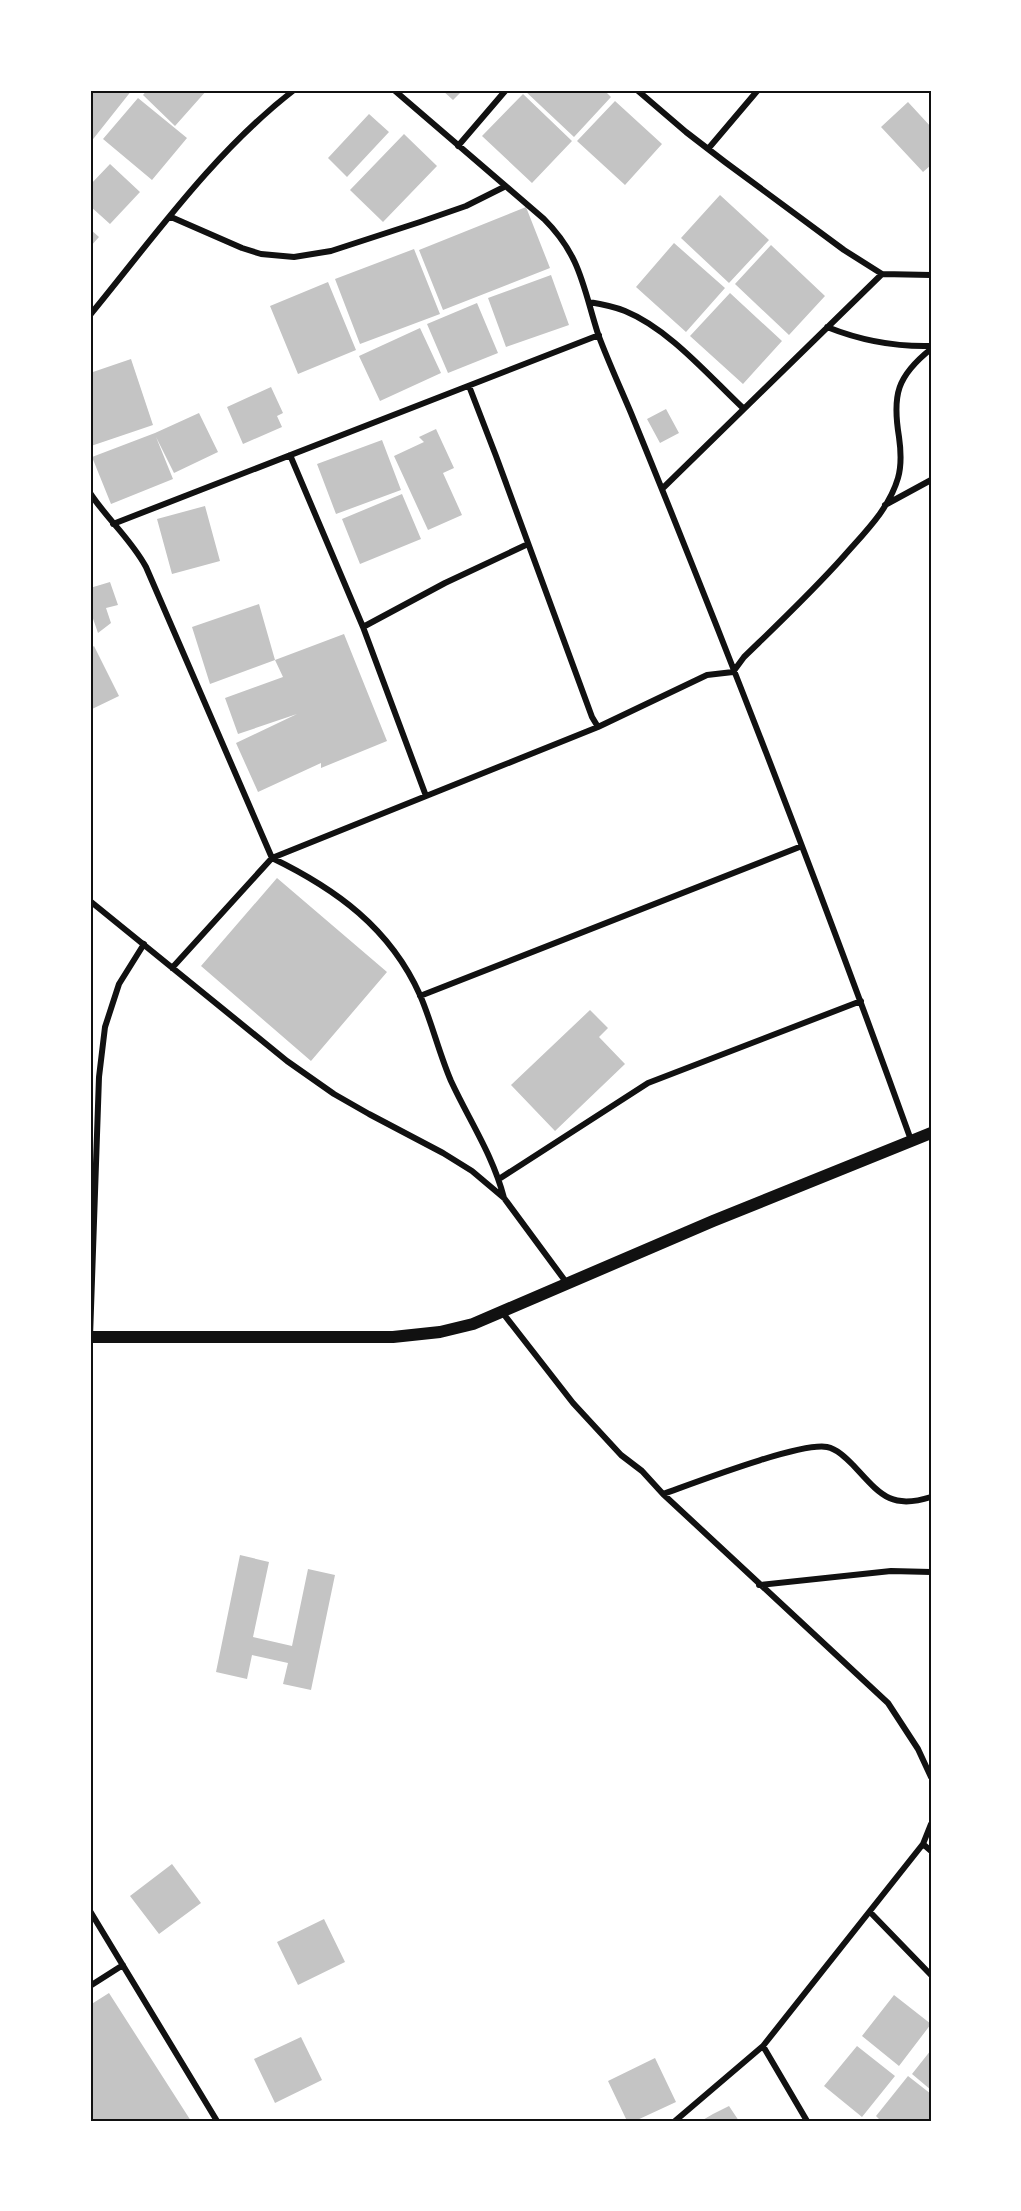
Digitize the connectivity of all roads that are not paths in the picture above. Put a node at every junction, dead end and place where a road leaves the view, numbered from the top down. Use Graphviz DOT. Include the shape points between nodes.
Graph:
graph roads {
  1 [pos="294,90"];
  2 [pos="394,90"];
  3 [pos="506,90"];
  4 [pos="637,90"];
  5 [pos="758,90"];
  6 [pos="458,146"];
  7 [pos="708,149"];
  8 [pos="504,187"];
  9 [pos="171,217"];
  10 [pos="882,274"];
  11 [pos="931,275"];
  12 [pos="589,302"];
  13 [pos="90,315"];
  14 [pos="827,327"];
  15 [pos="599,335"];
  16 [pos="931,347"];
  17 [pos="469,386"];
  18 [pos="743,408"];
  19 [pos="290,455"];
  20 [pos="931,480"];
  21 [pos="662,489"];
  22 [pos="90,493"];
  23 [pos="885,505"];
  24 [pos="113,524"];
  25 [pos="528,544"];
  26 [pos="363,627"];
  27 [pos="733,672"];
  28 [pos="598,727"];
  29 [pos="426,796"];
  30 [pos="802,846"];
  31 [pos="272,858"];
  32 [pos="90,901"];
  33 [pos="144,944"];
  34 [pos="172,968"];
  35 [pos="420,996"];
  36 [pos="861,1000"];
  37 [pos="931,1133"];
  38 [pos="912,1141"];
  39 [pos="500,1179"];
  40 [pos="504,1198"];
  41 [pos="566,1282"];
  42 [pos="502,1312"];
  43 [pos="90,1337"];
  44 [pos="663,1494"];
  45 [pos="931,1497"];
  46 [pos="931,1572"];
  47 [pos="759,1585"];
  48 [pos="931,1777"];
  49 [pos="931,1824"];
  50 [pos="923,1844"];
  51 [pos="931,1851"];
  52 [pos="90,1911"];
  53 [pos="870,1912"];
  54 [pos="123,1965"];
  55 [pos="931,1975"];
  56 [pos="90,1986"];
  57 [pos="763,2046"];
  58 [pos="217,2121"];
  59 [pos="675,2121"];
  60 [pos="807,2121"];
  1 -- 9 [label="street" via="236,143"];
  2 -- 6 [label="street"];
  3 -- 6 [label="street"];
  4 -- 7 [label="street"];
  5 -- 7 [label="street"];
  6 -- 8 [label="street"];
  7 -- 10 [label="street"];
  8 -- 9 [label="street" via="420,222 331,251 294,257 242,248"];
  8 -- 12 [label="street" via="544,219 567,245"];
  9 -- 13 [label="street"];
  10 -- 11 [label="street"];
  10 -- 14 [label="street"];
  12 -- 15 [label="street"];
  12 -- 18 [label="street" via="625,311 646,322"];
  14 -- 16 [label="street" via="888,345"];
  14 -- 18 [label="street"];
  15 -- 17 [label="street"];
  15 -- 21 [label="street"];
  16 -- 23 [label="street" via="899,386 895,402 901,469"];
  17 -- 19 [label="street"];
  17 -- 25 [label="street"];
  18 -- 21 [label="street"];
  19 -- 24 [label="street"];
  19 -- 26 [label="street"];
  20 -- 23 [label="street"];
  21 -- 27 [label="street"];
  22 -- 24 [label="street"];
  23 -- 27 [label="street" via="866,533 826,577"];
  24 -- 31 [label="street" via="146,567"];
  25 -- 26 [label="street"];
  25 -- 28 [label="street"];
  26 -- 29 [label="street"];
  27 -- 28 [label="street" via="707,675"];
  27 -- 30 [label="street"];
  28 -- 29 [label="street"];
  29 -- 31 [label="street"];
  30 -- 35 [label="street"];
  30 -- 36 [label="street"];
  31 -- 34 [label="street"];
  31 -- 35 [label="street" via="331,890 386,938 401,957"];
  32 -- 33 [label="street"];
  33 -- 34 [label="street"];
  33 -- 43 [label="street" via="119,984 105,1027 99,1077"];
  34 -- 40 [label="street" via="334,1094 457,1160"];
  35 -- 39 [label="street" via="452,1082"];
  36 -- 38 [label="street"];
  36 -- 39 [label="street" via="648,1083"];
  37 -- 38 [label="main road"];
  38 -- 41 [label="main road"];
  39 -- 40 [label="street"];
  40 -- 41 [label="street"];
  41 -- 42 [label="main road"];
  42 -- 43 [label="main road" via="440,1332 393,1337"];
  42 -- 44 [label="street" via="573,1403"];
  44 -- 45 [label="street" via="769,1458 828,1447 845,1457 884,1496 912,1503"];
  44 -- 47 [label="street"];
  46 -- 47 [label="street" via="891,1571"];
  47 -- 48 [label="street" via="888,1703"];
  49 -- 50 [label="street"];
  50 -- 51 [label="street"];
  50 -- 53 [label="street"];
  52 -- 54 [label="street"];
  53 -- 55 [label="street"];
  53 -- 57 [label="street"];
  54 -- 56 [label="street"];
  54 -- 58 [label="street"];
  57 -- 59 [label="street"];
  57 -- 60 [label="street"];
}
